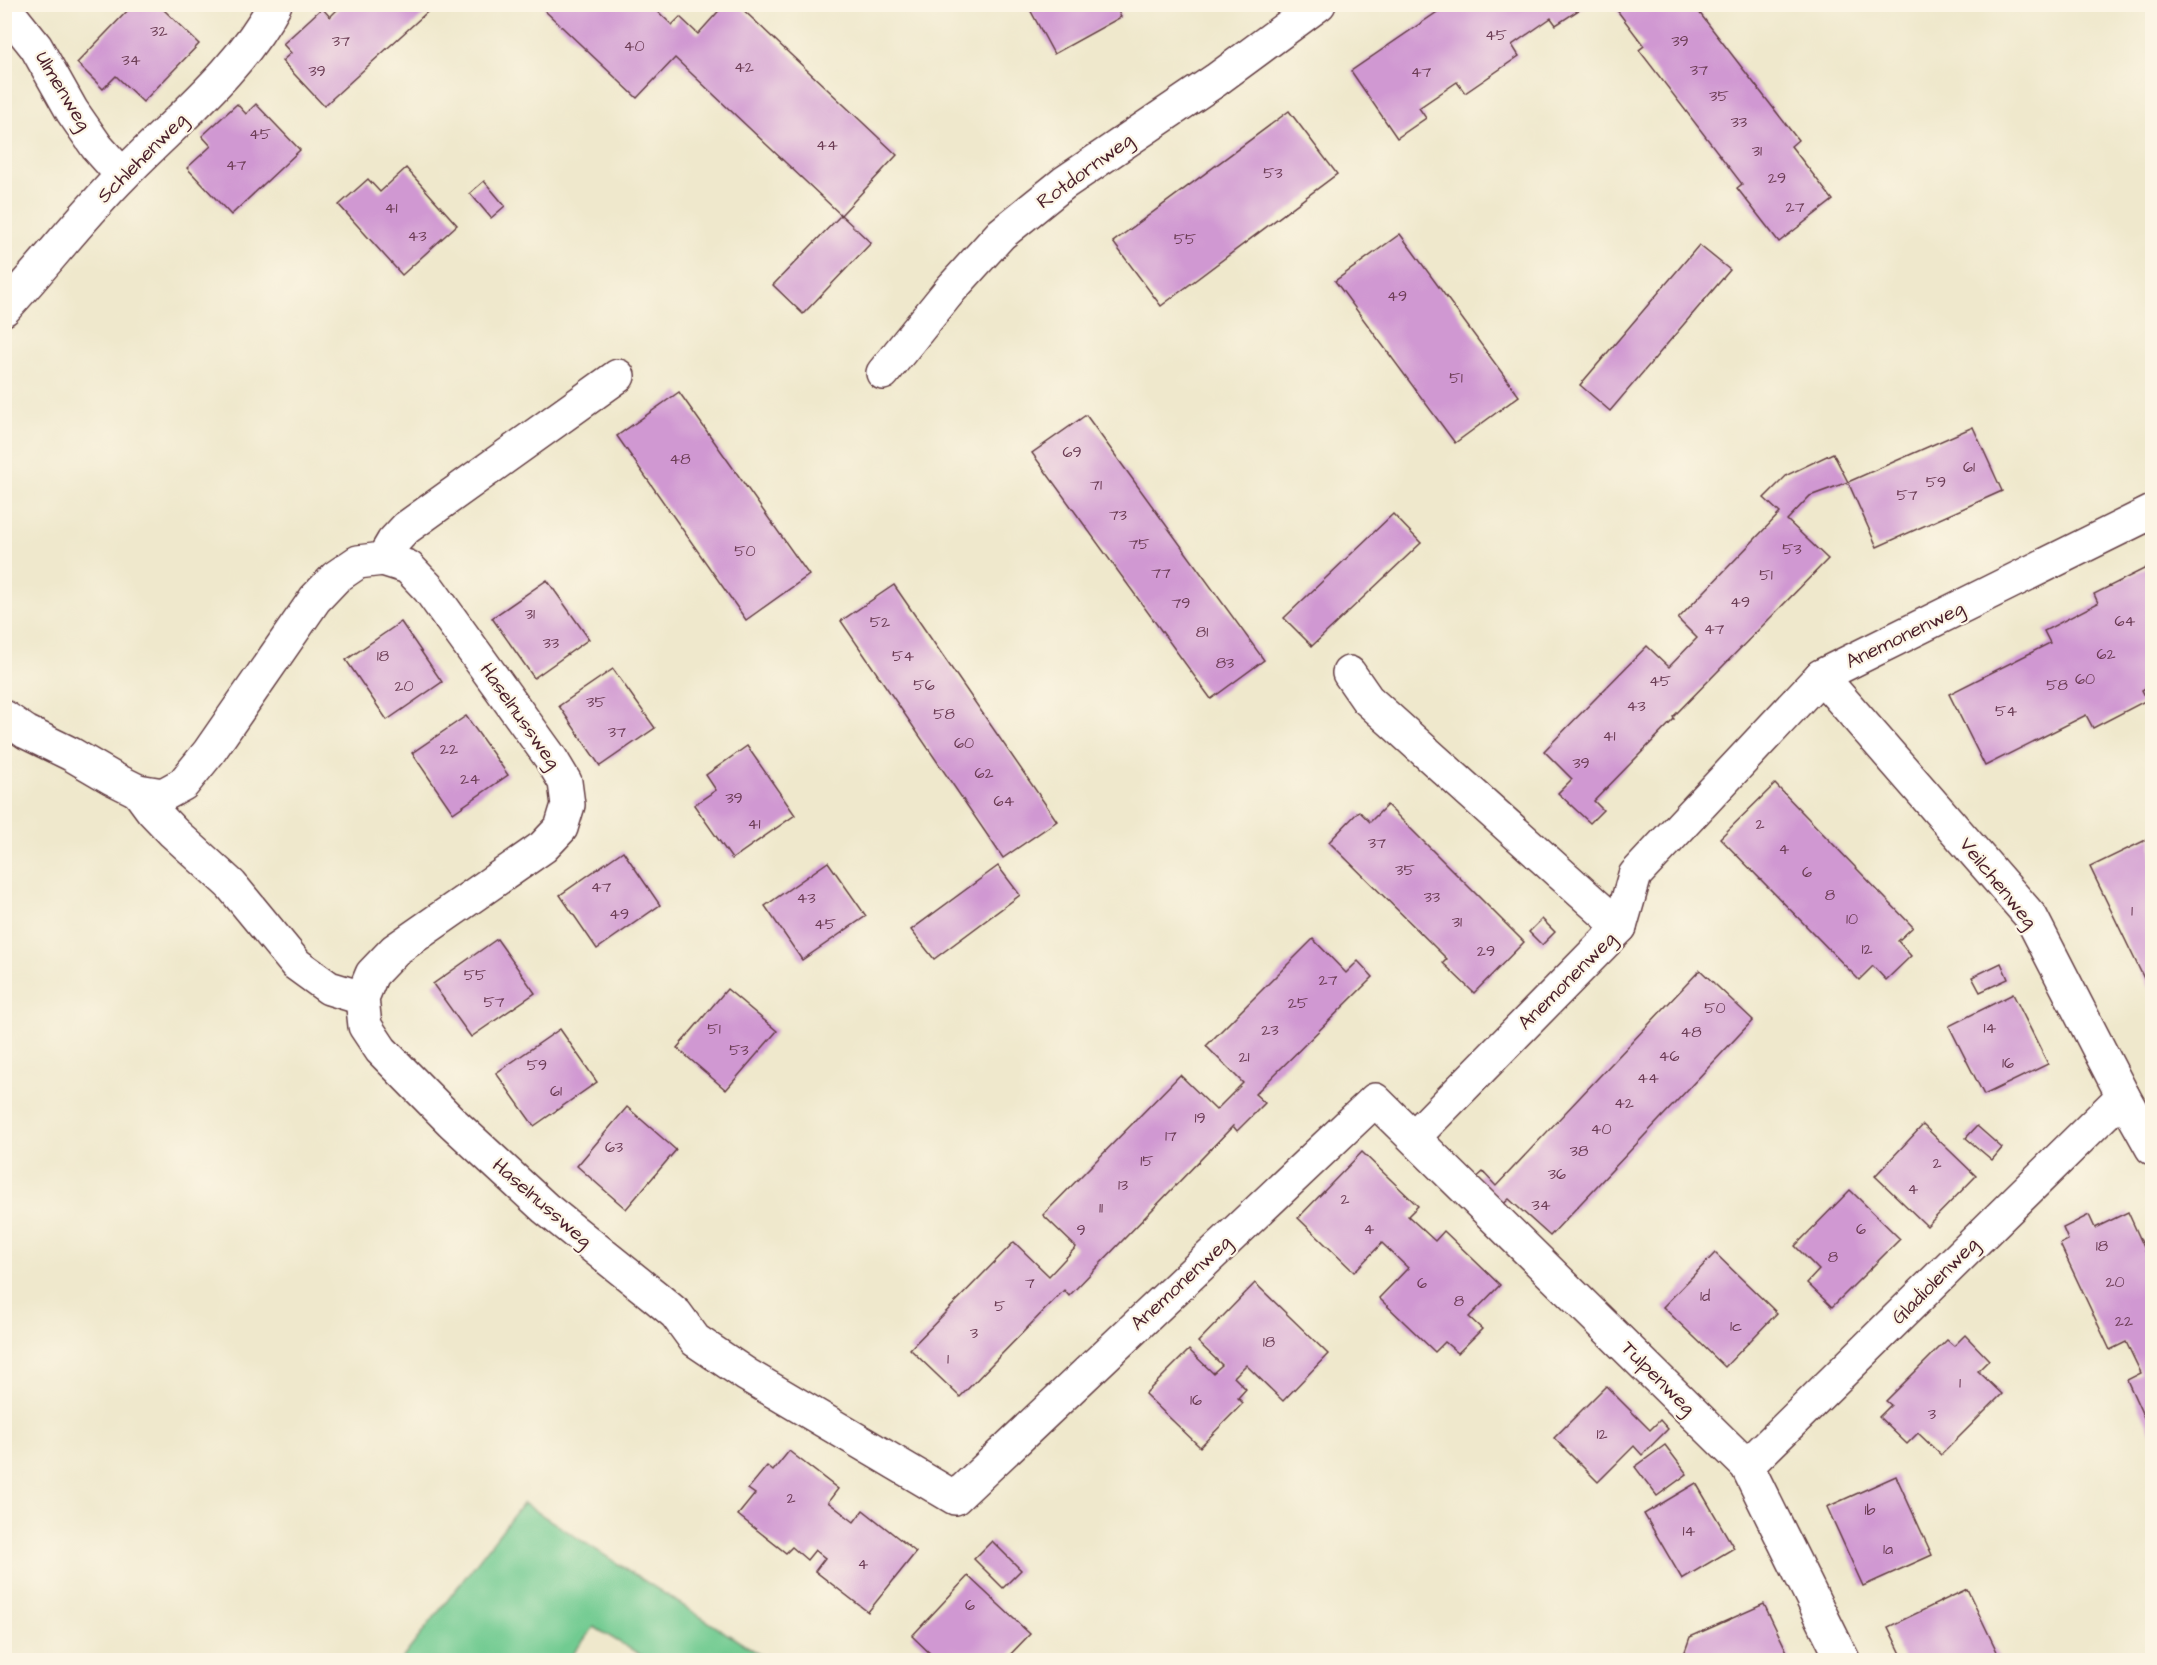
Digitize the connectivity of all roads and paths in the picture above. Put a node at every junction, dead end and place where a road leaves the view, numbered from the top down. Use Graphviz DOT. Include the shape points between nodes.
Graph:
graph roads {
  1 [pos="275,4"];
  2 [pos="1318,4"];
  3 [pos="4,7"];
  4 [pos="122,175"];
  5 [pos="4,309"];
  6 [pos="883,373"];
  7 [pos="618,376"];
  8 [pos="2152,512"];
  9 [pos="383,559"];
  10 [pos="1350,673"];
  11 [pos="1821,676"];
  12 [pos="4,717"];
  13 [pos="138,791"];
  14 [pos="1620,927"];
  15 [pos="362,998"];
  16 [pos="2122,1096"];
  17 [pos="1414,1137"];
  18 [pos="2152,1148"];
  19 [pos="696,1340"];
  20 [pos="1747,1466"];
  21 [pos="1843,1660"];
  1 -- 4 [label="street, Schlehenweg" via="246,48 174,127"];
  2 -- 6 [label="street, Rotdornweg" via="1216,80 1064,183 1001,234"];
  3 -- 4 [label="street, Ulmenweg" via="36,47 97,147"];
  4 -- 5 [label="street, Schlehenweg"];
  7 -- 9 [label="street" via="406,528"];
  8 -- 11 [label="street, Anemonenweg"];
  9 -- 13 [label="street" via="358,562 315,599 183,784 163,795"];
  9 -- 15 [label="street, Haselnussweg" via="408,567 429,589 550,757 565,782 568,805 561,828 543,847 395,950 372,974"];
  10 -- 14 [label="street, Anemonenweg" via="1367,699"];
  11 -- 14 [label="street, Anemonenweg" via="1635,875"];
  11 -- 16 [label="street, Veilchenweg" via="2031,917"];
  12 -- 13 [label="street"];
  13 -- 15 [label="street" via="173,832 231,885 296,964 329,987"];
  14 -- 17 [label="street, Anemonenweg"];
  15 -- 19 [label="street, Haselnussweg" via="365,1026 381,1050 545,1208 676,1314"];
  16 -- 18 [label="street, Veilchenweg"];
  16 -- 20 [label="street, Gladiolenweg"];
  17 -- 19 [label="street, Anemonenweg" via="1375,1100 955,1498 747,1375"];
  17 -- 20 [label="street, Tulpenweg"];
  20 -- 21 [label="street, Tulpenweg"];
}
